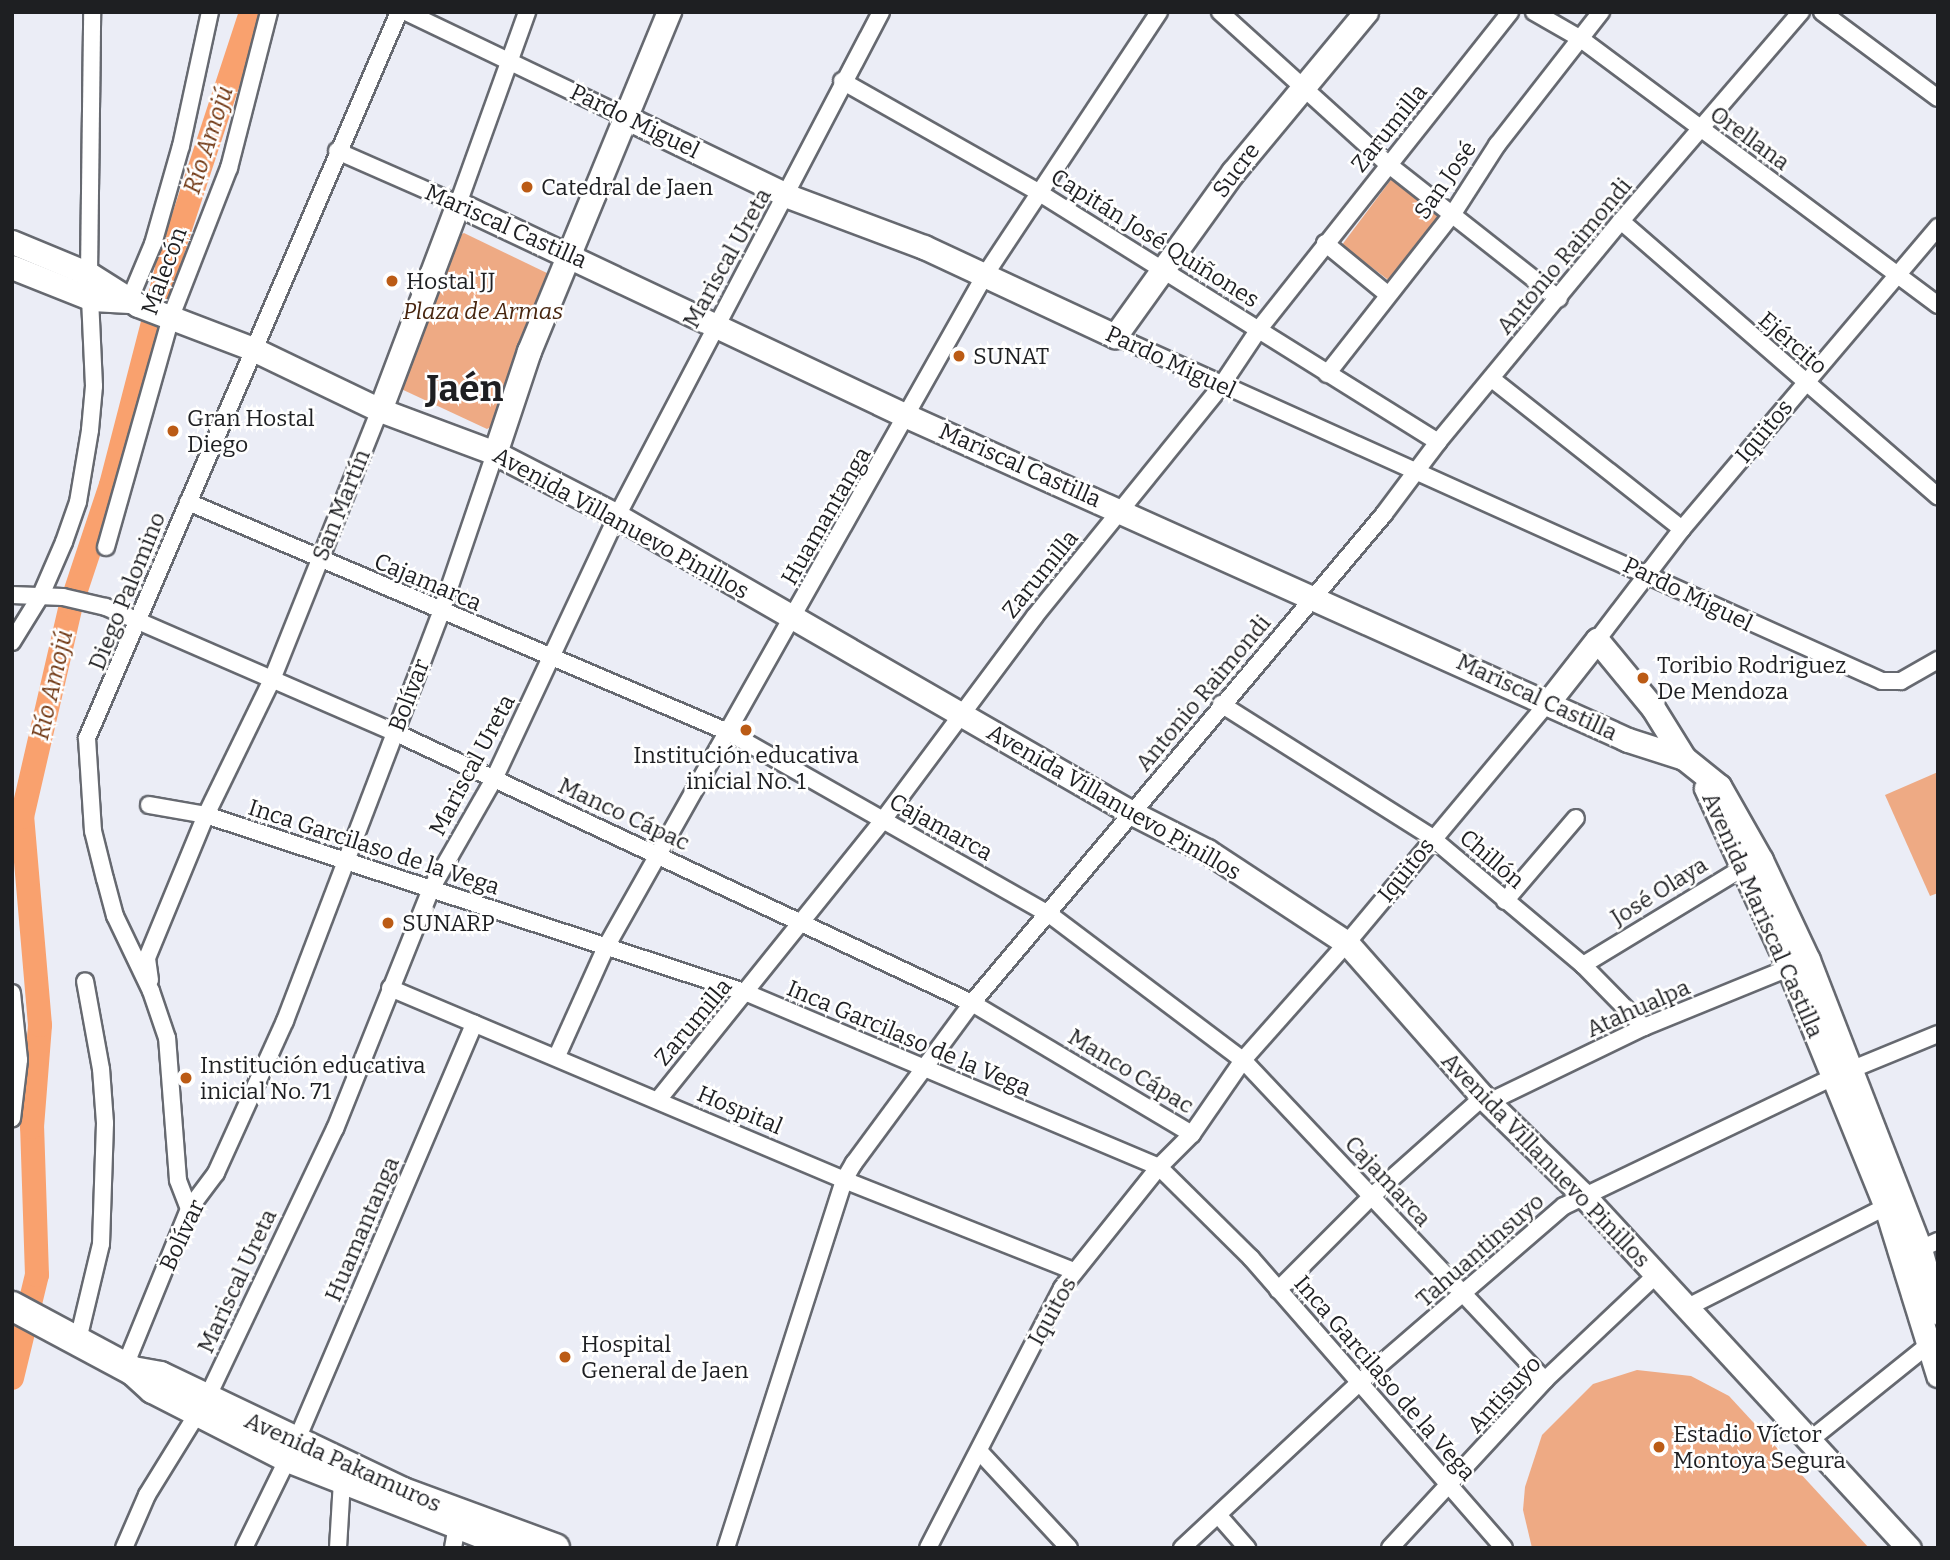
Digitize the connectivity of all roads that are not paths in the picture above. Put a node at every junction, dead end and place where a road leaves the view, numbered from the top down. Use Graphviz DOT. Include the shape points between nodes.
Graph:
graph roads {
  1 [pos="92,12"];
  2 [pos="210,12"];
  3 [pos="269,12"];
  4 [pos="399,12"];
  5 [pos="406,12"];
  6 [pos="527,12"];
  7 [pos="669,12"];
  8 [pos="881,12"];
  9 [pos="1159,12"];
  10 [pos="1220,12"];
  11 [pos="1366,12"];
  12 [pos="1510,12"];
  13 [pos="1534,12"];
  14 [pos="1601,12"];
  15 [pos="1801,12"];
  16 [pos="1822,12"];
  17 [pos="1581,39"];
  18 [pos="510,58"];
  19 [pos="842,81"];
  20 [pos="1301,89"];
  21 [pos="1938,98"];
  22 [pos="627,118"];
  23 [pos="1701,130"];
  24 [pos="337,150"];
  25 [pos="1389,165"];
  26 [pos="1038,192"];
  27 [pos="788,196"];
  28 [pos="458,204"];
  29 [pos="1454,212"];
  30 [pos="1621,221"];
  31 [pos="1938,228"];
  32 [pos="12,242"];
  33 [pos="1325,243"];
  34 [pos="568,254"];
  35 [pos="12,267"];
  36 [pos="1161,272"];
  37 [pos="89,274"];
  38 [pos="1894,274"];
  39 [pos="985,275"];
  40 [pos="1387,294"];
  41 [pos="92,299"];
  42 [pos="1559,299"];
  43 [pos="133,303"];
  44 [pos="1938,305"];
  45 [pos="168,313"];
  46 [pos="716,323"];
  47 [pos="1259,329"];
  48 [pos="1115,336"];
  49 [pos="253,349"];
  50 [pos="1327,374"];
  51 [pos="1492,379"];
  52 [pos="1804,383"];
  53 [pos="1221,386"];
  54 [pos="380,411"];
  55 [pos="909,417"];
  56 [pos="1438,442"];
  57 [pos="495,453"];
  58 [pos="1418,468"];
  59 [pos="1938,497"];
  60 [pos="187,502"];
  61 [pos="1122,510"];
  62 [pos="617,516"];
  63 [pos="1682,529"];
  64 [pos="106,547"];
  65 [pos="319,560"];
  66 [pos="1651,575"];
  67 [pos="41,594"];
  68 [pos="12,595"];
  69 [pos="1314,597"];
  70 [pos="441,612"];
  71 [pos="793,619"];
  72 [pos="140,621"];
  73 [pos="1597,640"];
  74 [pos="12,642"];
  75 [pos="551,659"];
  76 [pos="1938,660"];
  77 [pos="271,682"];
  78 [pos="1549,701"];
  79 [pos="1221,704"];
  80 [pos="962,714"];
  81 [pos="71,730"];
  82 [pos="394,732"];
  83 [pos="727,732"];
  84 [pos="87,738"];
  85 [pos="1684,758"];
  86 [pos="1703,774"];
  87 [pos="494,779"];
  88 [pos="149,805"];
  89 [pos="1132,813"];
  90 [pos="206,815"];
  91 [pos="1576,818"];
  92 [pos="883,820"];
  93 [pos="1432,837"];
  94 [pos="657,856"];
  95 [pos="343,863"];
  96 [pos="1752,863"];
  97 [pos="431,889"];
  98 [pos="1506,901"];
  99 [pos="1049,914"];
  100 [pos="802,919"];
  101 [pos="1347,943"];
  102 [pos="606,947"];
  103 [pos="1798,964"];
  104 [pos="1583,965"];
  105 [pos="85,981"];
  106 [pos="390,988"];
  107 [pos="151,991"];
  108 [pos="12,993"];
  109 [pos="747,993"];
  110 [pos="972,1003"];
  111 [pos="474,1024"];
  112 [pos="1644,1027"];
  113 [pos="1938,1034"];
  114 [pos="557,1056"];
  115 [pos="1243,1060"];
  116 [pos="921,1070"];
  117 [pos="1842,1074"];
  118 [pos="659,1100"];
  119 [pos="1486,1100"];
  120 [pos="12,1119"];
  121 [pos="1192,1135"];
  122 [pos="1159,1167"];
  123 [pos="844,1180"];
  124 [pos="1582,1194"];
  125 [pos="1372,1196"];
  126 [pos="1893,1203"];
  127 [pos="189,1209"];
  128 [pos="1920,1249"];
  129 [pos="1074,1271"];
  130 [pos="1656,1275"];
  131 [pos="1278,1290"];
  132 [pos="1463,1296"];
  133 [pos="12,1306"];
  134 [pos="1688,1307"];
  135 [pos="1938,1313"];
  136 [pos="71,1337"];
  137 [pos="1933,1347"];
  138 [pos="129,1368"];
  139 [pos="1938,1375"];
  140 [pos="1545,1380"];
  141 [pos="1361,1381"];
  142 [pos="202,1405"];
  143 [pos="1810,1440"];
  144 [pos="291,1451"];
  145 [pos="979,1451"];
  146 [pos="342,1481"];
  147 [pos="1449,1488"];
  148 [pos="1219,1516"];
  149 [pos="455,1537"];
  150 [pos="124,1548"];
  151 [pos="244,1548"];
  152 [pos="338,1548"];
  153 [pos="518,1548"];
  154 [pos="555,1548"];
  155 [pos="726,1548"];
  156 [pos="928,1548"];
  157 [pos="1069,1548"];
  158 [pos="1182,1548"];
  159 [pos="1247,1548"];
  160 [pos="1390,1548"];
  161 [pos="1504,1548"];
  162 [pos="1909,1548"];
  1 -- 37 [label="street"];
  2 -- 43 [label="street" via="181,146"];
  3 -- 45 [label="street, Malecón" via="229,168"];
  4 -- 24 [label="street, Diego Palomino"];
  5 -- 18 [label="street, Pardo Miguel"];
  6 -- 18 [label="street, San Martín"];
  7 -- 22 [label="street, Bolívar"];
  8 -- 19 [label="street, Mariscal Ureta"];
  9 -- 26 [label="street, Huamantanga"];
  10 -- 20 [label="street"];
  11 -- 20 [label="street, Sucre"];
  12 -- 25 [label="street, Zarumilla"];
  13 -- 17 [label="street, Orellana"];
  14 -- 17 [label="street, San José"];
  15 -- 23 [label="street, Antonio Raimondi"];
  16 -- 21 [label="street"];
  17 -- 23 [label="street, Orellana"];
  17 -- 29 [label="street, San José" via="1497,145"];
  18 -- 22 [label="street, Pardo Miguel"];
  18 -- 28 [label="street, San Martín"];
  19 -- 26 [label="street, Capitán José Quiñones"];
  19 -- 27 [label="street, Mariscal Ureta"];
  20 -- 25 [label="street"];
  20 -- 36 [label="street, Sucre"];
  22 -- 27 [label="street, Pardo Miguel"];
  22 -- 34 [label="street, Bolívar"];
  23 -- 30 [label="street, Antonio Raimondi"];
  23 -- 38 [label="street, Orellana"];
  24 -- 28 [label="street, Mariscal Castilla"];
  24 -- 49 [label="street, Diego Palomino"];
  25 -- 29 [label="street"];
  25 -- 33 [label="street, Zarumilla"];
  26 -- 36 [label="street, Capitán José Quiñones"];
  26 -- 39 [label="street, Huamantanga"];
  27 -- 39 [label="street, Pardo Miguel"];
  27 -- 46 [label="street, Mariscal Ureta"];
  28 -- 34 [label="street, Mariscal Castilla"];
  28 -- 54 [label="street, San Martín"];
  29 -- 40 [label="street, San José"];
  29 -- 42 [label="street"];
  30 -- 42 [label="street, Antonio Raimondi"];
  30 -- 52 [label="street, Ejército"];
  31 -- 38 [label="street, Iquitos"];
  32 -- 37 [label="street"];
  33 -- 40 [label="street"];
  33 -- 47 [label="street, Zarumilla"];
  34 -- 46 [label="street, Mariscal Castilla"];
  34 -- 57 [label="street, Bolívar"];
  35 -- 41 [label="street"];
  36 -- 47 [label="street, Capitán José Quiñones"];
  36 -- 48 [label="street, Sucre"];
  37 -- 41 [label="street"];
  37 -- 43 [label="street"];
  38 -- 44 [label="street, Orellana"];
  38 -- 52 [label="street, Iquitos"];
  39 -- 48 [label="street, Pardo Miguel"];
  39 -- 55 [label="street, Huamantanga"];
  40 -- 50 [label="street, San José"];
  41 -- 43 [label="street"];
  41 -- 67 [label="street" via="94,386 78,502"];
  42 -- 51 [label="street, Antonio Raimondi"];
  43 -- 45 [label="street, Avenida Villanuevo Pinillos"];
  45 -- 49 [label="street, Avenida Villanuevo Pinillos"];
  45 -- 64 [label="street, Malecón"];
  46 -- 55 [label="street, Mariscal Castilla"];
  46 -- 62 [label="street, Mariscal Ureta"];
  47 -- 50 [label="street, Capitán José Quiñones"];
  47 -- 53 [label="street, Zarumilla"];
  48 -- 53 [label="street, Pardo Miguel"];
  49 -- 54 [label="street, Avenida Villanuevo Pinillos"];
  49 -- 60 [label="street, Diego Palomino"];
  50 -- 56 [label="street, Capitán José Quiñones"];
  51 -- 56 [label="street, Antonio Raimondi"];
  51 -- 63 [label="street"];
  52 -- 59 [label="street, Ejército"];
  52 -- 63 [label="street, Iquitos"];
  53 -- 58 [label="street, Pardo Miguel"];
  53 -- 61 [label="street, Zarumilla"];
  54 -- 57 [label="street, Avenida Villanuevo Pinillos"];
  54 -- 65 [label="street, San Martín"];
  55 -- 61 [label="street, Mariscal Castilla"];
  55 -- 71 [label="street, Huamantanga"];
  56 -- 58 [label="street, Antonio Raimondi"];
  57 -- 62 [label="street, Avenida Villanuevo Pinillos"];
  57 -- 70 [label="street, Bolívar"];
  58 -- 66 [label="street, Pardo Miguel"];
  58 -- 69 [label="street, Antonio Raimondi"];
  60 -- 65 [label="street, Cajamarca"];
  60 -- 72 [label="street, Diego Palomino"];
  61 -- 69 [label="street, Mariscal Castilla"];
  61 -- 80 [label="street, Zarumilla"];
  62 -- 71 [label="street, Avenida Villanuevo Pinillos"];
  62 -- 75 [label="street, Mariscal Ureta"];
  63 -- 66 [label="street, Iquitos"];
  65 -- 70 [label="street, Cajamarca"];
  65 -- 77 [label="street, San Martín"];
  66 -- 73 [label="street, Iquitos"];
  66 -- 76 [label="street, Pardo Miguel" via="1882,681 1901,681"];
  67 -- 68 [label="street, Manco Cápac"];
  67 -- 72 [label="street, Manco Cápac" via="106,607"];
  67 -- 74 [label="street"];
  69 -- 78 [label="street, Mariscal Castilla"];
  69 -- 79 [label="street, Antonio Raimondi"];
  70 -- 75 [label="street, Cajamarca"];
  70 -- 82 [label="street, Bolívar"];
  71 -- 80 [label="street, Avenida Villanuevo Pinillos"];
  71 -- 83 [label="street, Huamantanga"];
  72 -- 77 [label="street, Manco Cápac"];
  72 -- 84 [label="street, Diego Palomino"];
  73 -- 78 [label="street, Iquitos"];
  73 -- 85 [label="street" via="1653,708"];
  75 -- 83 [label="street, Cajamarca"];
  75 -- 87 [label="street, Mariscal Ureta"];
  77 -- 82 [label="street, Manco Cápac"];
  77 -- 90 [label="street, San Martín"];
  78 -- 85 [label="street, Mariscal Castilla" via="1628,740"];
  78 -- 93 [label="street, Iquitos"];
  79 -- 89 [label="street, Antonio Raimondi"];
  79 -- 93 [label="street, Chillón"];
  80 -- 89 [label="street, Avenida Villanuevo Pinillos"];
  80 -- 92 [label="street, Zarumilla"];
  81 -- 84 [label="street"];
  82 -- 87 [label="street, Manco Cápac"];
  82 -- 95 [label="street, Bolívar"];
  83 -- 92 [label="street, Cajamarca"];
  83 -- 94 [label="street, Huamantanga"];
  84 -- 107 [label="street, Diego Palomino" via="93,831 115,916"];
  85 -- 86 [label="street, Mariscal Castilla"];
  86 -- 96 [label="street, Avenida Mariscal Castilla" via="1719,786"];
  87 -- 94 [label="street, Manco Cápac"];
  87 -- 97 [label="street, Mariscal Ureta"];
  88 -- 90 [label="street, Inca Garcilaso de la Vega"];
  89 -- 99 [label="street, Antonio Raimondi"];
  89 -- 101 [label="street, Avenida Villanuevo Pinillos" via="1207,851"];
  90 -- 95 [label="street, Inca Garcilaso de la Vega"];
  90 -- 107 [label="street, San Martín" via="147,958"];
  91 -- 98 [label="street"];
  92 -- 99 [label="street, Cajamarca"];
  92 -- 100 [label="street, Zarumilla"];
  93 -- 98 [label="street, Chillón"];
  93 -- 101 [label="street, Iquitos"];
  94 -- 100 [label="street, Manco Cápac"];
  94 -- 102 [label="street, Huamantanga"];
  95 -- 97 [label="street, Inca Garcilaso de la Vega"];
  95 -- 127 [label="street, Bolívar" via="267,1064 216,1173"];
  96 -- 103 [label="street, Avenida Mariscal Castilla"];
  96 -- 104 [label="street, José Olaya"];
  97 -- 102 [label="street, Inca Garcilaso de la Vega"];
  97 -- 106 [label="street, Mariscal Ureta"];
  98 -- 104 [label="street, Chillón"];
  99 -- 110 [label="street, Antonio Raimondi"];
  99 -- 115 [label="street, Cajamarca"];
  100 -- 109 [label="street, Zarumilla"];
  100 -- 110 [label="street, Manco Cápac"];
  101 -- 115 [label="street, Iquitos"];
  101 -- 119 [label="street, Avenida Villanuevo Pinillos"];
  102 -- 109 [label="street, Inca Garcilaso de la Vega"];
  102 -- 114 [label="street, Huamantanga"];
  103 -- 112 [label="street, Atahualpa"];
  103 -- 117 [label="street, Avenida Mariscal Castilla"];
  104 -- 112 [label="street, Chillón"];
  105 -- 136 [label="street" via="101,1069 105,1134 101,1244"];
  106 -- 111 [label="street, Hospital"];
  106 -- 142 [label="street, Mariscal Ureta" via="335,1129"];
  107 -- 127 [label="street, Diego Palomino" via="167,1038 178,1180"];
  108 -- 120 [label="street" via="19,1060"];
  109 -- 116 [label="street, Inca Garcilaso de la Vega"];
  109 -- 118 [label="street, Zarumilla"];
  110 -- 116 [label="street, Antonio Raimondi"];
  110 -- 121 [label="street, Manco Cápac"];
  111 -- 114 [label="street, Hospital"];
  111 -- 144 [label="street, Huamantanga"];
  112 -- 119 [label="street, Atahualpa"];
  113 -- 117 [label="street, Tahuantinsuyo"];
  114 -- 118 [label="street, Hospital"];
  115 -- 121 [label="street, Iquitos"];
  115 -- 125 [label="street, Cajamarca"];
  116 -- 122 [label="street, Inca Garcilaso de la Vega"];
  116 -- 123 [label="street, Antonio Raimondi"];
  117 -- 124 [label="street, Tahuantinsuyo"];
  117 -- 126 [label="street, Avenida Mariscal Castilla"];
  118 -- 123 [label="street, Hospital"];
  119 -- 124 [label="street, Avenida Villanuevo Pinillos"];
  119 -- 125 [label="street, Atahualpa"];
  121 -- 122 [label="street, Iquitos"];
  122 -- 129 [label="street, Iquitos"];
  122 -- 131 [label="street, Inca Garcilaso de la Vega"];
  123 -- 129 [label="street, Hospital"];
  123 -- 155 [label="street, Antonio Raimondi"];
  124 -- 130 [label="street, Avenida Villanuevo Pinillos"];
  124 -- 132 [label="street, Tahuantinsuyo"];
  125 -- 131 [label="street, Atahualpa"];
  125 -- 132 [label="street, Cajamarca"];
  126 -- 128 [label="street, Avenida Mariscal Castilla"];
  126 -- 134 [label="street"];
  127 -- 138 [label="street, Bolívar"];
  128 -- 135 [label="street, Avenida Mariscal Castilla"];
  128 -- 137 [label="street, Avenida Mariscal Castilla"];
  129 -- 145 [label="street, Iquitos"];
  130 -- 134 [label="street, Avenida Villanuevo Pinillos"];
  130 -- 140 [label="street, Antisuyo"];
  131 -- 141 [label="street, Inca Garcilaso de la Vega"];
  132 -- 140 [label="street, Cajamarca"];
  132 -- 141 [label="street, Tahuantinsuyo"];
  133 -- 136 [label="highway, Avenida Pakamuros"];
  134 -- 143 [label="street, Avenida Villanuevo Pinillos"];
  136 -- 138 [label="highway, Avenida Pakamuros"];
  137 -- 139 [label="street, Avenida Mariscal Castilla"];
  137 -- 143 [label="street"];
  138 -- 142 [label="highway, Avenida Pakamuros" via="153,1389"];
  140 -- 147 [label="street, Antisuyo"];
  141 -- 147 [label="street, Inca Garcilaso de la Vega"];
  141 -- 148 [label="street, Tahuantinsuyo"];
  142 -- 144 [label="highway, Avenida Pakamuros"];
  142 -- 150 [label="street, Mariscal Ureta" via="147,1495"];
  143 -- 162 [label="street, Avenida Villanuevo Pinillos"];
  144 -- 146 [label="highway, Avenida Pakamuros"];
  144 -- 151 [label="street, Huamantanga"];
  144 -- 154 [label="highway, Avenida Pakamuros"];
  145 -- 156 [label="street, Iquitos"];
  145 -- 157 [label="street"];
  146 -- 149 [label="highway, Avenida Pakamuros"];
  146 -- 152 [label="street"];
  147 -- 160 [label="street, Antisuyo"];
  147 -- 161 [label="street, Inca Garcilaso de la Vega"];
  148 -- 158 [label="street, Tahuantinsuyo"];
  148 -- 159 [label="street"];
  149 -- 153 [label="highway, Avenida Pakamuros"];
}
